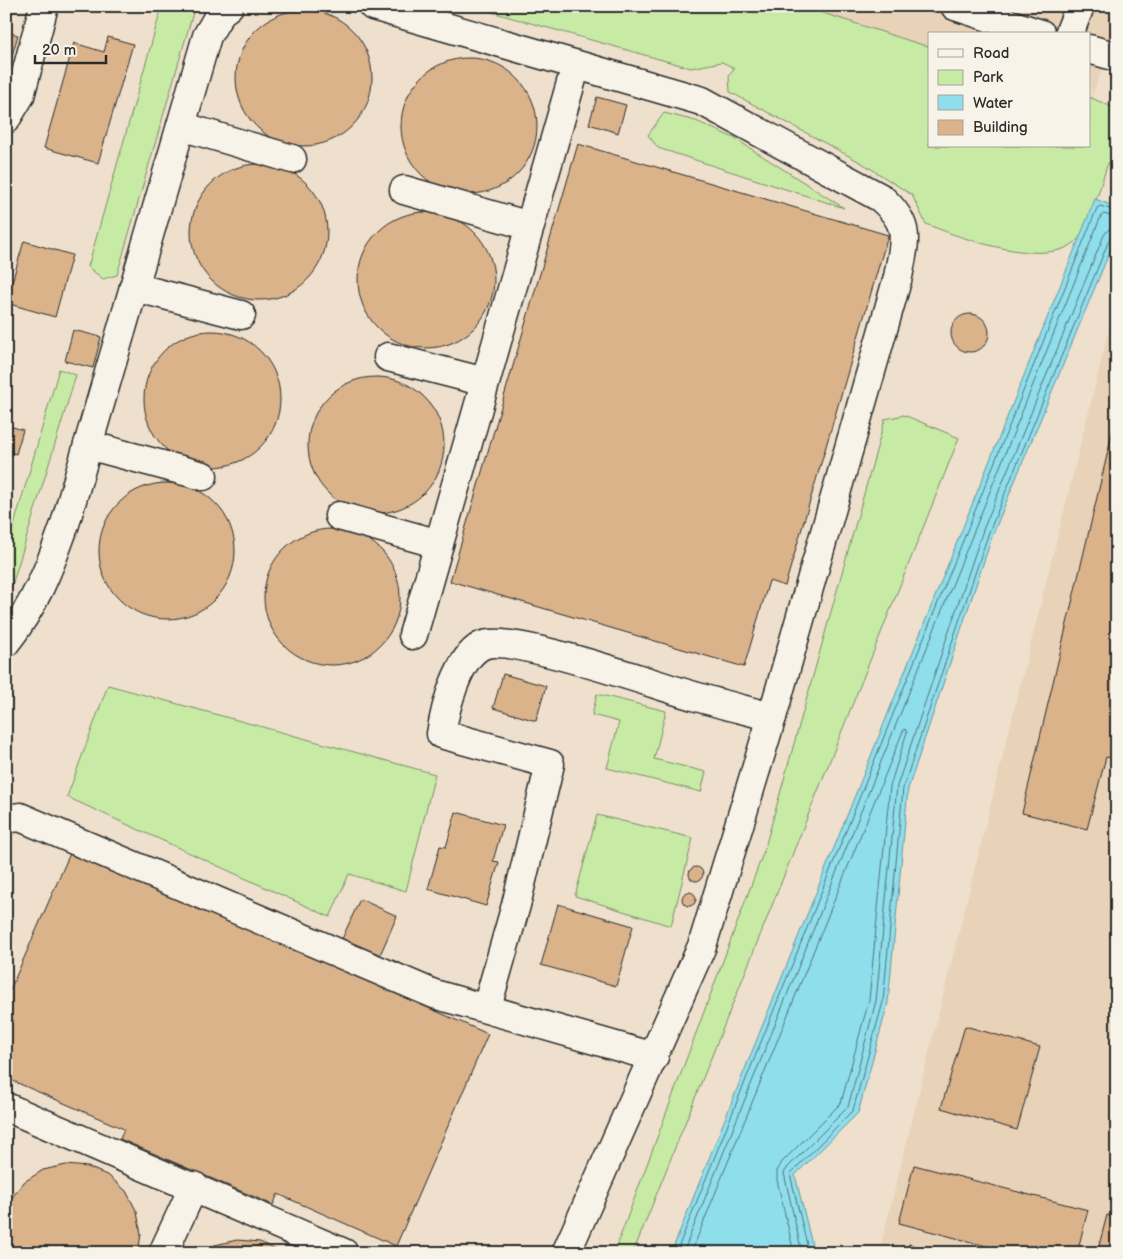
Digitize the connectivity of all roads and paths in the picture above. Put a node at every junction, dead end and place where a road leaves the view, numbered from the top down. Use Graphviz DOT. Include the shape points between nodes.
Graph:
graph roads {
  1 [pos="44,6"];
  2 [pos="229,6"];
  3 [pos="373,6"];
  4 [pos="954,6"];
  5 [pos="1080,6"];
  6 [pos="1035,32"];
  7 [pos="1070,32"];
  8 [pos="1090,48"];
  9 [pos="1117,57"];
  10 [pos="576,65"];
  11 [pos="6,119"];
  12 [pos="181,126"];
  13 [pos="292,159"];
  14 [pos="404,190"];
  15 [pos="530,226"];
  16 [pos="134,288"];
  17 [pos="241,315"];
  18 [pos="388,357"];
  19 [pos="485,382"];
  20 [pos="88,445"];
  21 [pos="203,476"];
  22 [pos="339,516"];
  23 [pos="439,544"];
  24 [pos="414,635"];
  25 [pos="6,642"];
  26 [pos="772,717"];
  27 [pos="6,819"];
  28 [pos="487,1007"];
  29 [pos="654,1057"];
  30 [pos="6,1107"];
  31 [pos="194,1186"];
  32 [pos="163,1253"];
  33 [pos="344,1253"];
  34 [pos="566,1253"];
  1 -- 11 [label="street" via="20,96"];
  2 -- 12 [label="street" via="221,12 207,36"];
  3 -- 10 [label="street"];
  4 -- 6 [label="street"];
  5 -- 7 [label="street"];
  8 -- 9 [label="street"];
  10 -- 15 [label="street"];
  10 -- 26 [label="street" via="702,101 881,198 898,213 905,237 898,277"];
  12 -- 13 [label="street"];
  12 -- 16 [label="street"];
  14 -- 15 [label="street"];
  15 -- 19 [label="street"];
  16 -- 17 [label="street"];
  16 -- 20 [label="street"];
  18 -- 19 [label="street"];
  19 -- 23 [label="street"];
  20 -- 21 [label="street"];
  20 -- 25 [label="street" via="46,578 22,622"];
  22 -- 23 [label="street"];
  23 -- 24 [label="street"];
  26 -- 28 [label="street" via="556,654 502,643 482,646 465,659 444,713 441,734 550,764"];
  26 -- 29 [label="street" via="702,946"];
  27 -- 28 [label="street" via="20,817 434,994"];
  28 -- 29 [label="street"];
  29 -- 34 [label="street"];
  30 -- 31 [label="street"];
  31 -- 32 [label="street"];
  31 -- 33 [label="street"];
}
